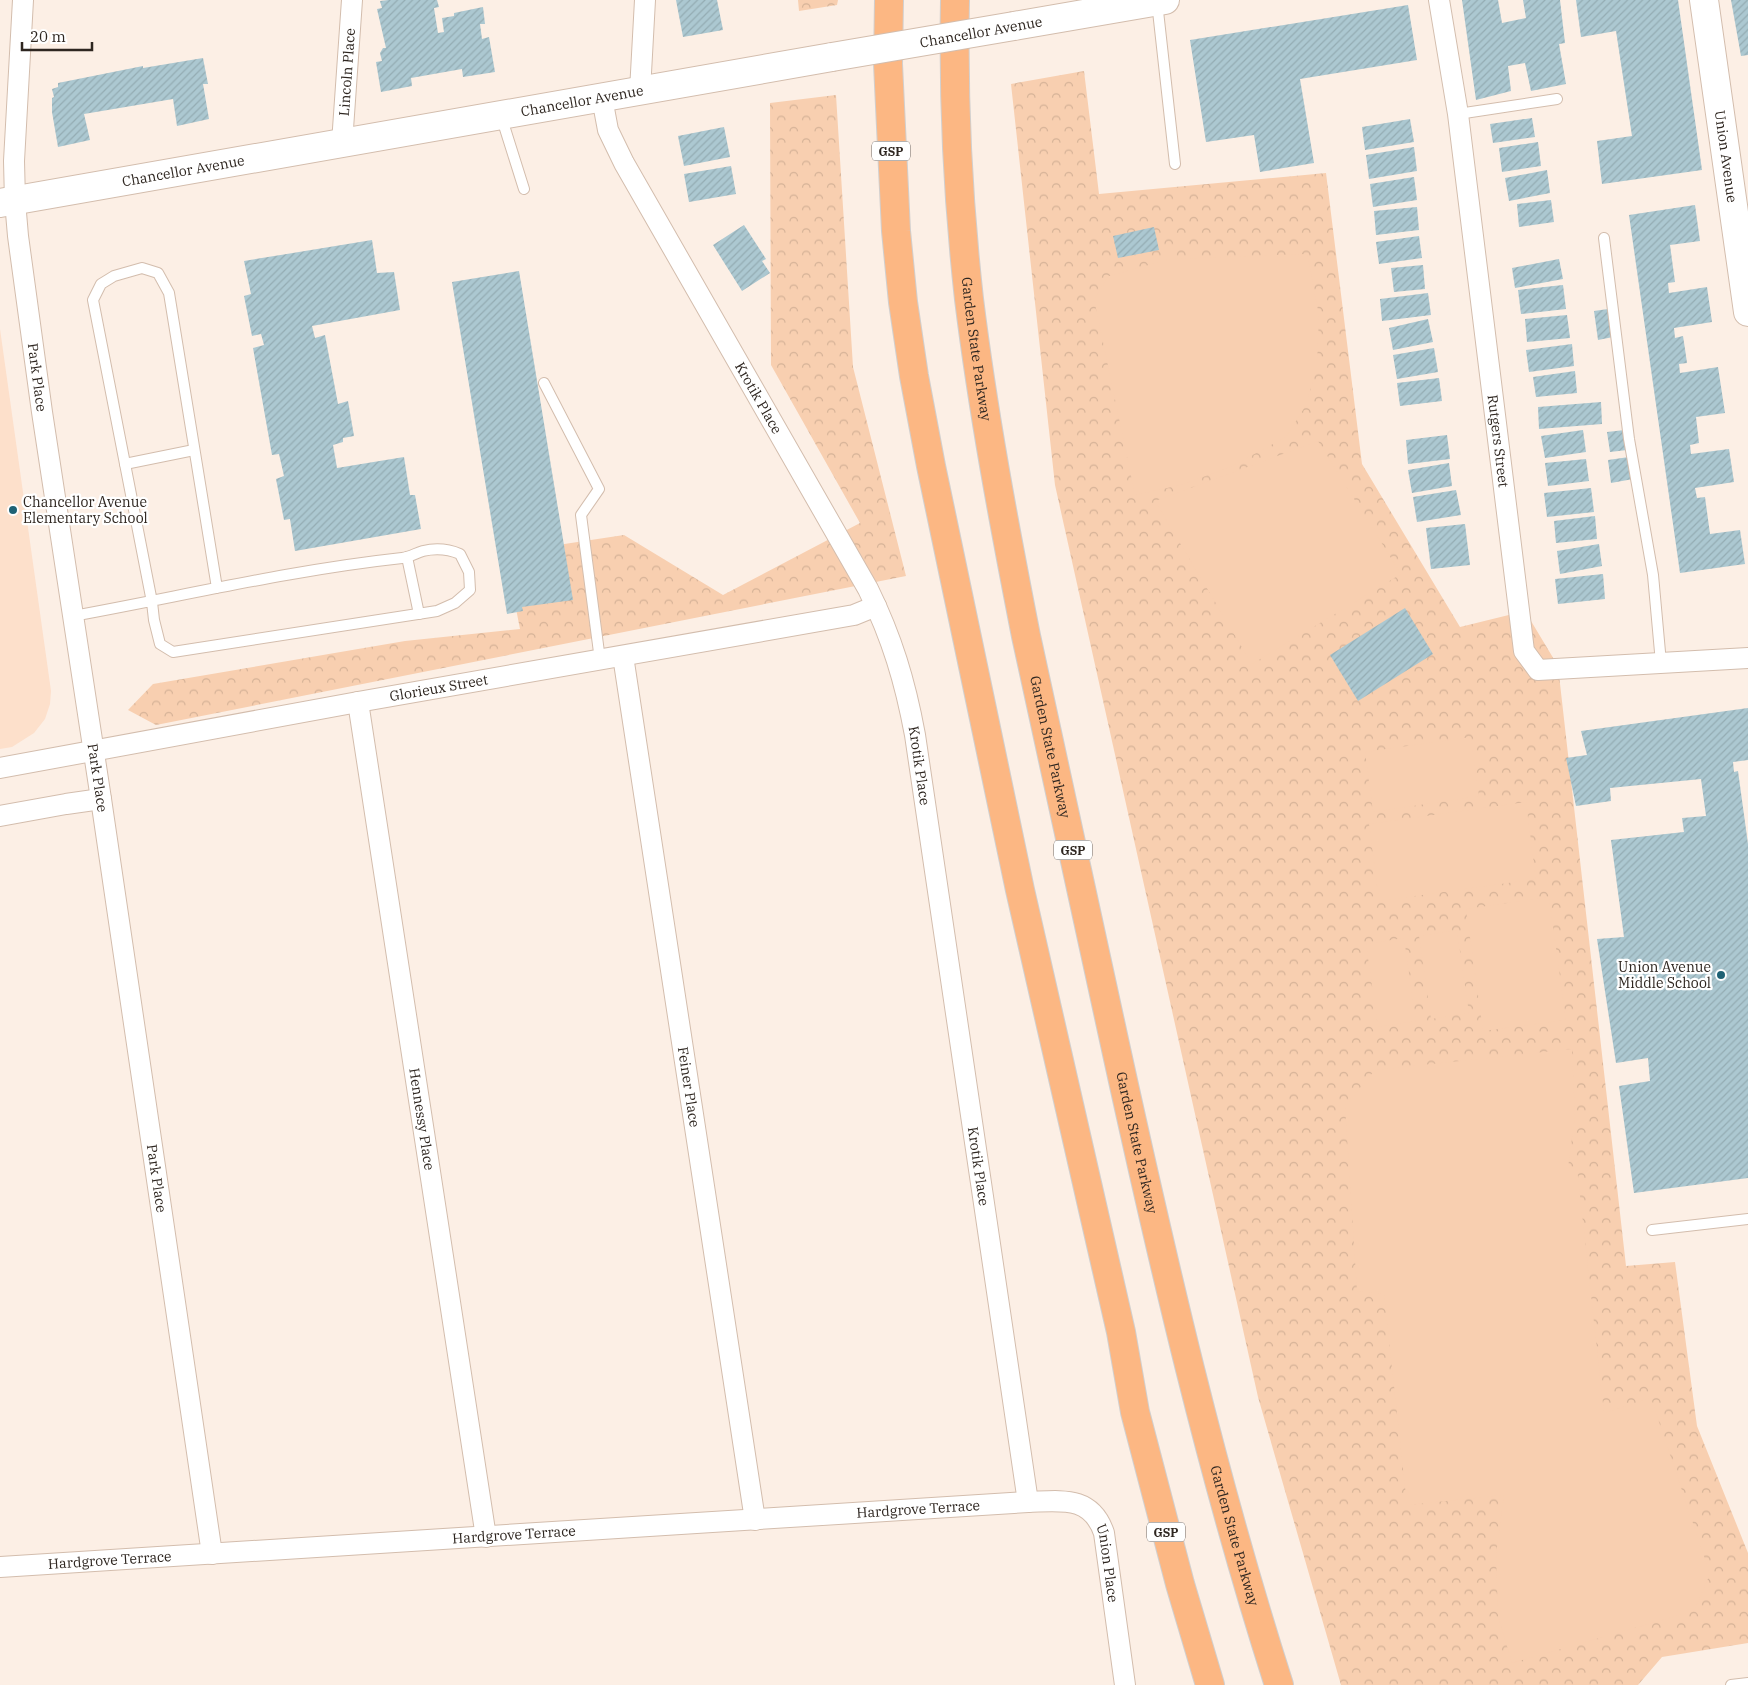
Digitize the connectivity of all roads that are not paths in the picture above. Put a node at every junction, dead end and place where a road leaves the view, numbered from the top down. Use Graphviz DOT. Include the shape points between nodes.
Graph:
graph roads {
  1 [pos="23,0"];
  2 [pos="352,0"];
  3 [pos="645,0"];
  4 [pos="889,0"];
  5 [pos="956,0"];
  6 [pos="1160,0"];
  7 [pos="1440,0"];
  8 [pos="1704,0"];
  9 [pos="640,91"];
  10 [pos="602,98"];
  11 [pos="1557,99"];
  12 [pos="1458,114"];
  13 [pos="500,116"];
  14 [pos="342,144"];
  15 [pos="1175,164"];
  16 [pos="524,189"];
  17 [pos="7,202"];
  18 [pos="1604,238"];
  19 [pos="1748,312"];
  20 [pos="544,382"];
  21 [pos="194,450"];
  22 [pos="125,464"];
  23 [pos="407,557"];
  24 [pos="217,588"];
  25 [pos="152,602"];
  26 [pos="876,606"];
  27 [pos="419,614"];
  28 [pos="73,616"];
  29 [pos="623,656"];
  30 [pos="1748,658"];
  31 [pos="600,660"];
  32 [pos="1661,663"];
  33 [pos="358,702"];
  34 [pos="94,751"];
  35 [pos="0,768"];
  36 [pos="101,800"];
  37 [pos="0,816"];
  38 [pos="1748,1219"];
  39 [pos="1652,1230"];
  40 [pos="1028,1502"];
  41 [pos="755,1520"];
  42 [pos="486,1536"];
  43 [pos="212,1554"];
  44 [pos="0,1567"];
  45 [pos="1748,1682"];
  46 [pos="1125,1685"];
  47 [pos="1210,1685"];
  48 [pos="1279,1685"];
  49 [pos="1731,1685"];
  1 -- 17 [label="street, Park Place" via="14,161"];
  2 -- 14 [label="street, Lincoln Place"];
  3 -- 9 [label="street"];
  4 -- 47 [label="highway, GSP" via="896,230 914,376 1020,890 1120,1332 1134,1412"];
  5 -- 48 [label="highway, Garden State Parkway / GSP" via="956,137 969,298 1008,545 1146,1184 1229,1520"];
  6 -- 9 [label="main road, Chancellor Avenue, bridge"];
  6 -- 15 [label="lane"];
  7 -- 12 [label="street, Rutgers Street"];
  8 -- 19 [label="main road, Union Avenue"];
  9 -- 10 [label="main road, Chancellor Avenue"];
  10 -- 13 [label="main road, Chancellor Avenue"];
  10 -- 26 [label="street, Krotik Place" via="608,130 624,163"];
  11 -- 12 [label="lane"];
  12 -- 32 [label="street, Rutgers Street" via="1524,651 1538,670"];
  13 -- 14 [label="main road, Chancellor Avenue"];
  13 -- 16 [label="lane"];
  14 -- 17 [label="main road, Chancellor Avenue"];
  17 -- 28 [label="street, Park Place"];
  18 -- 32 [label="lane" via="1629,439 1653,575"];
  20 -- 31 [label="lane" via="599,489 581,515"];
  21 -- 22 [label="lane"];
  21 -- 22 [label="lane" via="170,293 158,273 142,268 114,276 101,284 93,300"];
  21 -- 24 [label="lane"];
  22 -- 25 [label="lane"];
  23 -- 24 [label="lane" via="268,577"];
  23 -- 27 [label="lane"];
  23 -- 27 [label="lane" via="422,551 450,550 460,554 469,572 470,590 455,603 437,612"];
  24 -- 25 [label="lane"];
  25 -- 27 [label="lane" via="160,644 173,652"];
  25 -- 28 [label="lane"];
  26 -- 29 [label="street, Glorieux Street" via="854,615"];
  26 -- 40 [label="street, Krotik Place" via="900,666 915,735"];
  28 -- 34 [label="street, Park Place"];
  29 -- 31 [label="street, Glorieux Street"];
  29 -- 41 [label="street, Feiner Place"];
  30 -- 32 [label="street, Rutgers Street"];
  31 -- 33 [label="street, Glorieux Street"];
  33 -- 34 [label="street, Glorieux Street"];
  33 -- 42 [label="street, Hennessy Place"];
  34 -- 35 [label="street, Glorieux Street"];
  34 -- 36 [label="street, Park Place"];
  36 -- 37 [label="street"];
  36 -- 43 [label="street, Park Place"];
  38 -- 39 [label="lane"];
  40 -- 41 [label="street, Hardgrove Terrace"];
  40 -- 46 [label="street, Union Place" via="1074,1502 1094,1513 1100,1522"];
  41 -- 42 [label="street, Hardgrove Terrace"];
  42 -- 43 [label="street, Hardgrove Terrace"];
  43 -- 44 [label="street, Hardgrove Terrace"];
  45 -- 49 [label="lane"];
}
